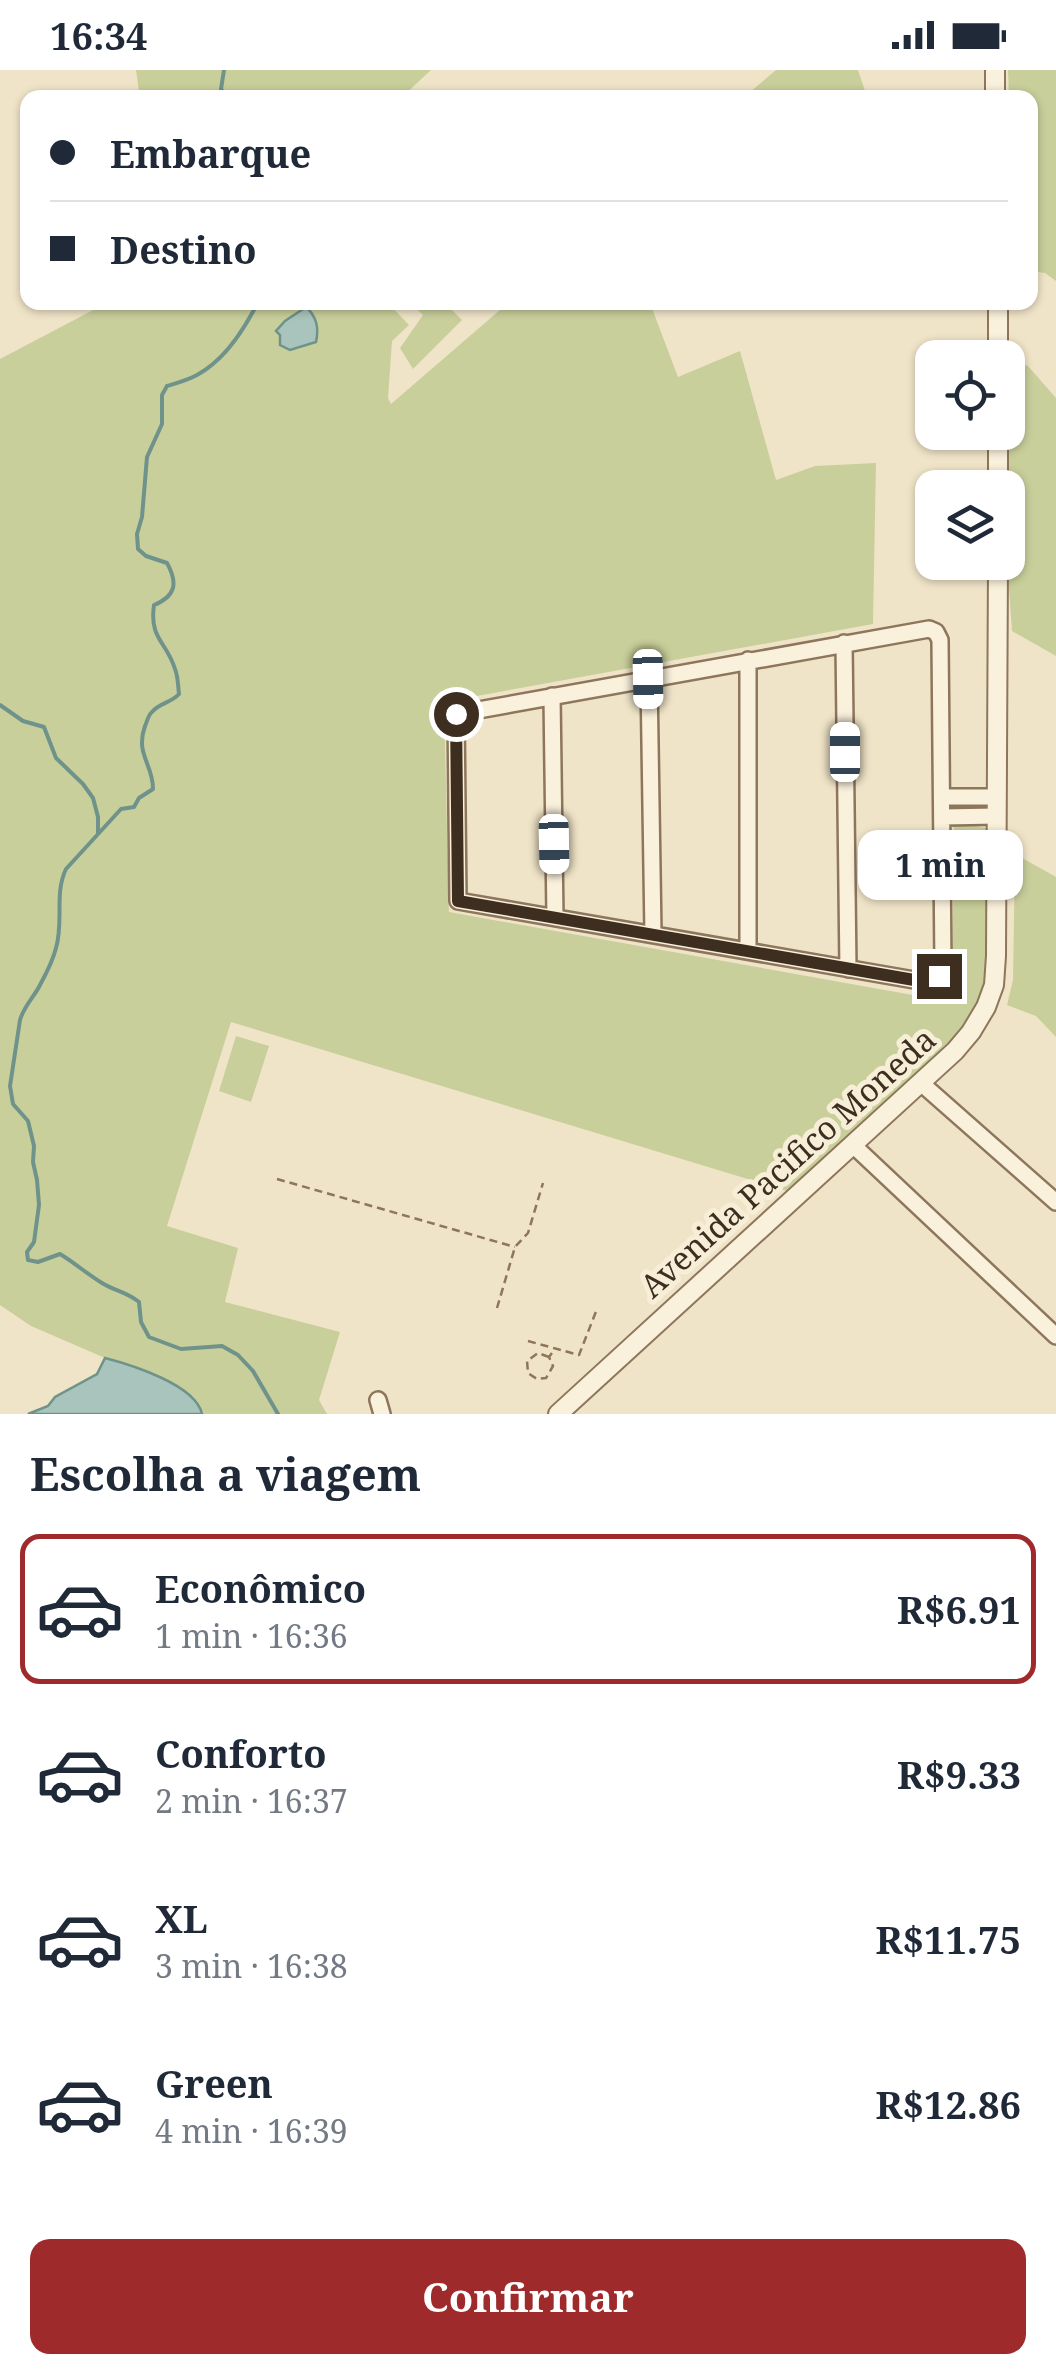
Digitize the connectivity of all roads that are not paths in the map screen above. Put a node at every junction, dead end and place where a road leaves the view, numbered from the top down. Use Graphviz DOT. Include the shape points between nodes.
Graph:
graph roads {
  1 [pos="998,310"];
  2 [pos="998,340"];
  3 [pos="998,580"];
  4 [pos="844,643"];
  5 [pos="748,660"];
  6 [pos="648,679"];
  7 [pos="552,696"];
  8 [pos="942,796"];
  9 [pos="997,807"];
  10 [pos="942,816"];
  11 [pos="555,918"];
  12 [pos="653,934"];
  13 [pos="748,950"];
  14 [pos="848,969"];
  15 [pos="921,1083"];
  16 [pos="854,1146"];
  17 [pos="1056,1202"];
  18 [pos="1056,1336"];
  19 [pos="558,1414"];
  1 -- 2 [label="street"];
  3 -- 9 [label="street, Avenida Pacifico Moneda"];
  4 -- 5 [label="street"];
  4 -- 8 [label="street" via="929,628 939,635"];
  4 -- 14 [label="street"];
  5 -- 6 [label="street"];
  5 -- 13 [label="street"];
  6 -- 7 [label="street"];
  6 -- 12 [label="street"];
  7 -- 11 [label="street"];
  7 -- 11 [label="street" via="456,714 458,901"];
  8 -- 9 [label="street"];
  8 -- 10 [label="street"];
  9 -- 10 [label="street"];
  9 -- 15 [label="street, Avenida Pacifico Moneda" via="994,985 971,1032"];
  10 -- 14 [label="street" via="942,972 920,981"];
  11 -- 12 [label="street"];
  12 -- 13 [label="street"];
  13 -- 14 [label="street"];
  15 -- 16 [label="street, Avenida Pacifico Moneda"];
  15 -- 17 [label="street"];
  16 -- 18 [label="street"];
  16 -- 19 [label="street, Avenida Pacifico Moneda"];
}
